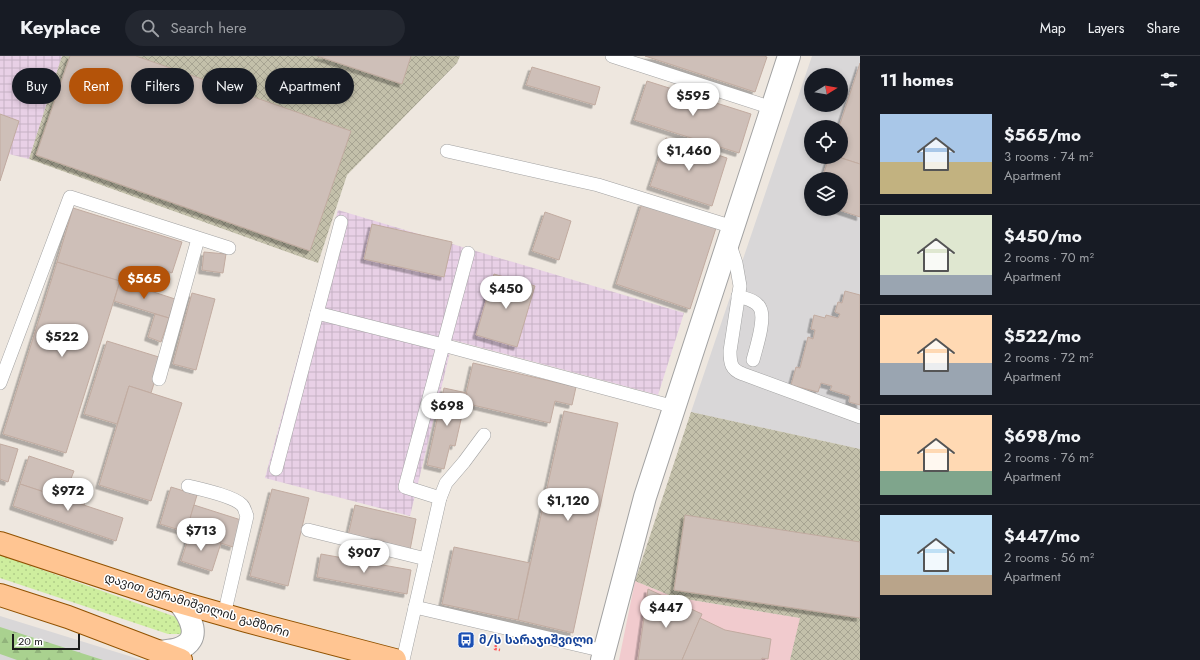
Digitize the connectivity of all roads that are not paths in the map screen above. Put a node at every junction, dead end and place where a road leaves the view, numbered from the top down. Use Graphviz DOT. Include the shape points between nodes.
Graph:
graph roads {
  1 [pos="612,56"];
  2 [pos="789,56"];
  3 [pos="772,108"];
  4 [pos="448,151"];
  5 [pos="341,222"];
  6 [pos="731,233"];
  7 [pos="198,239"];
  8 [pos="229,248"];
  9 [pos="468,253"];
  10 [pos="738,296"];
  11 [pos="316,313"];
  12 [pos="443,345"];
  13 [pos="753,360"];
  14 [pos="160,379"];
  15 [pos="0,383"];
  16 [pos="675,407"];
  17 [pos="860,417"];
  18 [pos="484,435"];
  19 [pos="276,469"];
  20 [pos="188,486"];
  21 [pos="440,498"];
  22 [pos="308,530"];
  23 [pos="0,543"];
  24 [pos="426,559"];
  25 [pos="0,595"];
  26 [pos="179,602"];
  27 [pos="415,607"];
  28 [pos="224,615"];
  29 [pos="159,652"];
  30 [pos="603,656"];
  31 [pos="181,660"];
  32 [pos="395,660"];
  33 [pos="403,660"];
  1 -- 3 [label="lane"];
  2 -- 3 [label="street"];
  3 -- 6 [label="street"];
  4 -- 6 [label="lane" via="598,185"];
  5 -- 11 [label="lane"];
  6 -- 10 [label="lane" via="740,286"];
  6 -- 16 [label="street"];
  7 -- 8 [label="lane"];
  7 -- 14 [label="lane"];
  7 -- 15 [label="lane" via="70,197"];
  9 -- 12 [label="lane"];
  10 -- 13 [label="lane" via="753,301 760,307 763,316"];
  10 -- 17 [label="lane" via="730,351 732,367 736,372"];
  11 -- 12 [label="lane"];
  11 -- 19 [label="lane"];
  12 -- 16 [label="lane"];
  12 -- 21 [label="lane" via="405,488"];
  16 -- 30 [label="street" via="645,496"];
  18 -- 21 [label="lane" via="446,483"];
  20 -- 28 [label="lane" via="232,499 241,503 245,509 246,516"];
  21 -- 24 [label="lane"];
  22 -- 24 [label="lane"];
  23 -- 26 [label="main road, დავით გურამიშვილის გამზირი"];
  24 -- 27 [label="lane"];
  25 -- 29 [label="main road" via="68,617"];
  26 -- 28 [label="main road, დავით გურამიშვილის გამზირი"];
  26 -- 29 [label="street" via="192,622 193,632 186,645"];
  27 -- 30 [label="lane"];
  27 -- 33 [label="lane"];
  28 -- 32 [label="main road, დავით გურამიშვილის გამზირი"];
  29 -- 31 [label="main road"];
}
